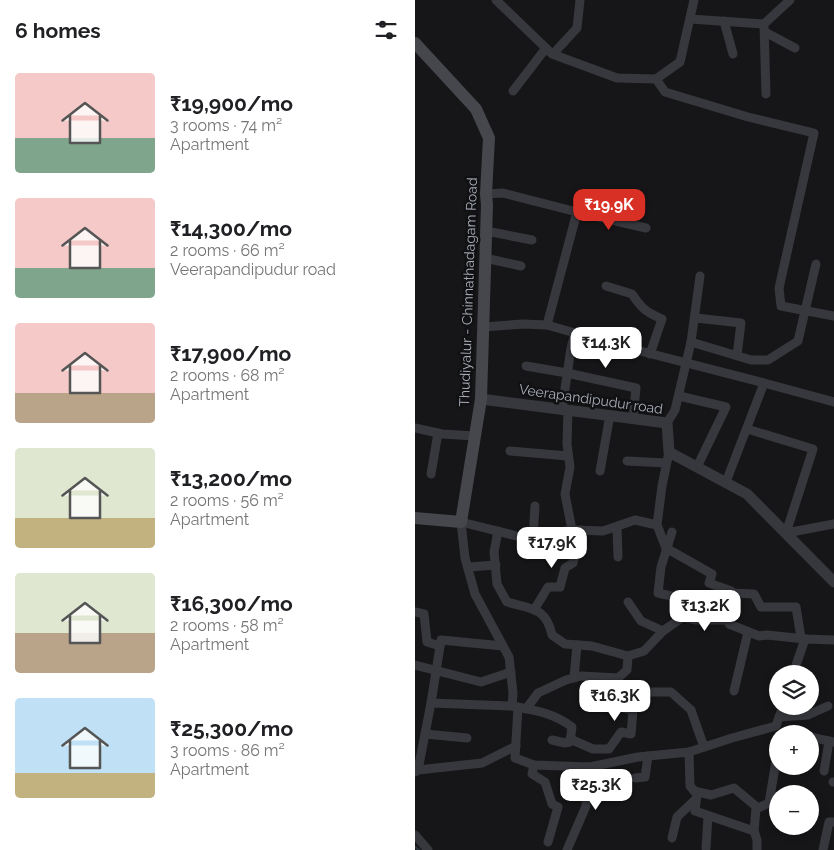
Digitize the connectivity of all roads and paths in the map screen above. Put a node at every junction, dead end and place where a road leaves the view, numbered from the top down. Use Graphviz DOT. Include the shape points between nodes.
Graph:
graph roads {
  1 [pos="495,0"];
  2 [pos="580,0"];
  3 [pos="694,0"];
  4 [pos="790,0"];
  5 [pos="690,19"];
  6 [pos="724,21"];
  7 [pos="764,28"];
  8 [pos="415,43"];
  9 [pos="795,48"];
  10 [pos="550,51"];
  11 [pos="733,54"];
  12 [pos="657,79"];
  13 [pos="513,91"];
  14 [pos="766,94"];
  15 [pos="486,194"];
  16 [pos="577,212"];
  17 [pos="646,228"];
  18 [pos="486,231"];
  19 [pos="532,240"];
  20 [pos="485,258"];
  21 [pos="816,264"];
  22 [pos="521,266"];
  23 [pos="701,276"];
  24 [pos="606,286"];
  25 [pos="805,311"];
  26 [pos="834,316"];
  27 [pos="696,318"];
  28 [pos="547,325"];
  29 [pos="483,327"];
  30 [pos="575,333"];
  31 [pos="691,342"];
  32 [pos="650,354"];
  33 [pos="737,356"];
  34 [pos="686,363"];
  35 [pos="526,366"];
  36 [pos="567,373"];
  37 [pos="764,383"];
  38 [pos="679,396"];
  39 [pos="481,399"];
  40 [pos="834,402"];
  41 [pos="565,410"];
  42 [pos="610,415"];
  43 [pos="633,418"];
  44 [pos="667,423"];
  45 [pos="415,428"];
  46 [pos="747,429"];
  47 [pos="438,433"];
  48 [pos="475,436"];
  49 [pos="510,451"];
  50 [pos="669,452"];
  51 [pos="568,456"];
  52 [pos="627,461"];
  53 [pos="666,463"];
  54 [pos="697,467"];
  55 [pos="600,471"];
  56 [pos="431,474"];
  57 [pos="726,482"];
  58 [pos="535,506"];
  59 [pos="415,518"];
  60 [pos="461,522"];
  61 [pos="834,524"];
  62 [pos="657,525"];
  63 [pos="617,527"];
  64 [pos="571,530"];
  65 [pos="582,530"];
  66 [pos="498,531"];
  67 [pos="671,532"];
  68 [pos="786,534"];
  69 [pos="533,537"];
  70 [pos="666,548"];
  71 [pos="617,557"];
  72 [pos="496,565"];
  73 [pos="468,567"];
  74 [pos="834,582"];
  75 [pos="731,593"];
  76 [pos="628,602"];
  77 [pos="534,610"];
  78 [pos="415,612"];
  79 [pos="683,617"];
  80 [pos="729,620"];
  81 [pos="663,631"];
  82 [pos="748,632"];
  83 [pos="803,638"];
  84 [pos="834,640"];
  85 [pos="577,645"];
  86 [pos="440,646"];
  87 [pos="503,646"];
  88 [pos="628,656"];
  89 [pos="415,665"];
  90 [pos="796,665"];
  91 [pos="436,669"];
  92 [pos="511,672"];
  93 [pos="574,678"];
  94 [pos="619,680"];
  95 [pos="734,692"];
  96 [pos="431,703"];
  97 [pos="827,706"];
  98 [pos="519,707"];
  99 [pos="779,717"];
  100 [pos="780,725"];
  101 [pos="769,733"];
  102 [pos="425,734"];
  103 [pos="467,738"];
  104 [pos="570,739"];
  105 [pos="553,740"];
  106 [pos="831,742"];
  107 [pos="516,746"];
  108 [pos="703,747"];
  109 [pos="689,752"];
  110 [pos="649,756"];
  111 [pos="534,765"];
  112 [pos="587,767"];
  113 [pos="417,771"];
  114 [pos="824,771"];
  115 [pos="635,778"];
  116 [pos="695,795"];
  117 [pos="769,803"];
  118 [pos="758,808"];
  119 [pos="708,816"];
  120 [pos="834,822"];
  121 [pos="754,831"];
  122 [pos="417,837"];
  123 [pos="672,838"];
  124 [pos="548,842"];
  125 [pos="706,848"];
  126 [pos="757,848"];
  127 [pos="416,850"];
  128 [pos="428,850"];
  129 [pos="567,850"];
  130 [pos="823,850"];
  1 -- 10 [label="street"];
  2 -- 10 [label="street" via="577,28"];
  3 -- 5 [label="street"];
  4 -- 7 [label="street"];
  5 -- 6 [label="street"];
  5 -- 12 [label="street" via="680,62"];
  6 -- 7 [label="street"];
  6 -- 11 [label="street"];
  7 -- 9 [label="street"];
  7 -- 14 [label="street"];
  8 -- 15 [label="main road, Thudiyalur - Chinnathadagam Road" via="476,109 489,138"];
  10 -- 12 [label="street" via="617,78"];
  10 -- 13 [label="street"];
  12 -- 25 [label="street" via="665,92 814,133 779,288 781,306"];
  15 -- 16 [label="street" via="503,193"];
  15 -- 18 [label="main road, Thudiyalur - Chinnathadagam Road"];
  16 -- 17 [label="street"];
  16 -- 28 [label="street"];
  18 -- 19 [label="street"];
  18 -- 20 [label="main road, Thudiyalur - Chinnathadagam Road"];
  20 -- 22 [label="street"];
  20 -- 29 [label="main road, Thudiyalur - Chinnathadagam Road"];
  21 -- 25 [label="street"];
  23 -- 27 [label="street"];
  24 -- 32 [label="street" via="632,294 645,312 662,319"];
  25 -- 26 [label="street"];
  25 -- 33 [label="street" via="798,340 790,346 768,360"];
  27 -- 31 [label="street"];
  27 -- 33 [label="street" via="741,323"];
  28 -- 29 [label="street"];
  28 -- 30 [label="street"];
  29 -- 39 [label="main road, Thudiyalur - Chinnathadagam Road"];
  30 -- 32 [label="street"];
  30 -- 36 [label="street"];
  31 -- 33 [label="street"];
  31 -- 34 [label="street"];
  32 -- 34 [label="street"];
  34 -- 37 [label="street"];
  34 -- 38 [label="street"];
  35 -- 36 [label="street"];
  36 -- 41 [label="street"];
  36 -- 43 [label="street" via="635,388"];
  37 -- 40 [label="street"];
  37 -- 46 [label="street"];
  38 -- 44 [label="street"];
  38 -- 54 [label="street" via="726,407"];
  39 -- 41 [label="street, Veerapandipudur road"];
  39 -- 48 [label="main road, Thudiyalur - Chinnathadagam Road"];
  41 -- 42 [label="street, Veerapandipudur road"];
  41 -- 51 [label="street"];
  42 -- 43 [label="street, Veerapandipudur road"];
  42 -- 55 [label="street"];
  43 -- 44 [label="street, Veerapandipudur road"];
  44 -- 50 [label="street, Veerapandipudur road"];
  45 -- 47 [label="street"];
  46 -- 57 [label="street"];
  46 -- 68 [label="street" via="813,449"];
  47 -- 48 [label="street"];
  47 -- 56 [label="street"];
  48 -- 60 [label="main road, Thudiyalur - Chinnathadagam Road"];
  49 -- 51 [label="street"];
  50 -- 53 [label="street"];
  50 -- 54 [label="street"];
  51 -- 64 [label="street" via="570,466 565,494"];
  52 -- 53 [label="street"];
  53 -- 62 [label="street"];
  54 -- 57 [label="street"];
  57 -- 68 [label="street" via="747,494"];
  58 -- 69 [label="street"];
  59 -- 60 [label="main road"];
  60 -- 66 [label="street"];
  60 -- 73 [label="street"];
  61 -- 68 [label="street"];
  62 -- 63 [label="street" via="635,520"];
  62 -- 70 [label="street"];
  63 -- 65 [label="street" via="603,531"];
  63 -- 71 [label="street"];
  64 -- 65 [label="street"];
  64 -- 69 [label="street"];
  65 -- 77 [label="street" via="573,563 565,568 560,587 548,587"];
  66 -- 69 [label="street"];
  66 -- 72 [label="street" via="494,552"];
  67 -- 70 [label="street"];
  68 -- 74 [label="street"];
  70 -- 75 [label="street" via="712,574 709,583"];
  70 -- 79 [label="street" via="658,593 676,597"];
  72 -- 73 [label="street"];
  72 -- 77 [label="street" via="497,584 507,602"];
  73 -- 87 [label="street" via="475,594"];
  75 -- 80 [label="street"];
  75 -- 83 [label="street" via="754,594 761,606 796,607"];
  76 -- 81 [label="street" via="641,621"];
  77 -- 85 [label="street" via="549,622 552,635 565,644"];
  78 -- 86 [label="street" via="424,614 427,642"];
  79 -- 80 [label="street"];
  79 -- 81 [label="street"];
  80 -- 82 [label="street" via="729,624"];
  81 -- 88 [label="street" via="644,651"];
  82 -- 83 [label="street" via="759,636"];
  82 -- 95 [label="street"];
  83 -- 84 [label="street"];
  83 -- 90 [label="street"];
  85 -- 88 [label="street"];
  85 -- 93 [label="street"];
  86 -- 87 [label="street" via="441,640"];
  86 -- 91 [label="street"];
  87 -- 92 [label="street"];
  88 -- 94 [label="street" via="627,670"];
  89 -- 91 [label="street"];
  91 -- 92 [label="street" via="481,682"];
  91 -- 96 [label="street"];
  92 -- 98 [label="street" via="513,692"];
  93 -- 94 [label="street"];
  93 -- 98 [label="street" via="538,693"];
  94 -- 104 [label="street" via="621,707 633,711 631,734 621,732 609,749 593,749"];
  94 -- 108 [label="street" via="626,692 671,692 691,710"];
  96 -- 98 [label="street"];
  96 -- 102 [label="street"];
  97 -- 99 [label="street" via="808,715"];
  98 -- 104 [label="street" via="562,719 572,727"];
  98 -- 107 [label="street"];
  99 -- 100 [label="street"];
  101 -- 108 [label="street"];
  102 -- 103 [label="street"];
  102 -- 113 [label="street"];
  104 -- 105 [label="street" via="565,743"];
  106 -- 114 [label="street"];
  107 -- 111 [label="street" via="515,758"];
  107 -- 113 [label="street" via="482,763"];
  108 -- 109 [label="street"];
  109 -- 110 [label="street"];
  109 -- 116 [label="street" via="690,786"];
  110 -- 112 [label="street"];
  110 -- 115 [label="street" via="645,777"];
  111 -- 112 [label="street"];
  111 -- 124 [label="street" via="532,774 545,782 552,804 558,807"];
  112 -- 129 [label="street" via="586,806"];
  116 -- 118 [label="street" via="711,795 734,788"];
  116 -- 119 [label="street" via="695,811"];
  116 -- 123 [label="street" via="677,817"];
  117 -- 118 [label="street"];
  118 -- 121 [label="street"];
  119 -- 121 [label="street"];
  119 -- 125 [label="street"];
  120 -- 130 [label="street" via="829,822"];
  121 -- 126 [label="street"];
  122 -- 127 [label="street"];
  122 -- 128 [label="street"];
}
